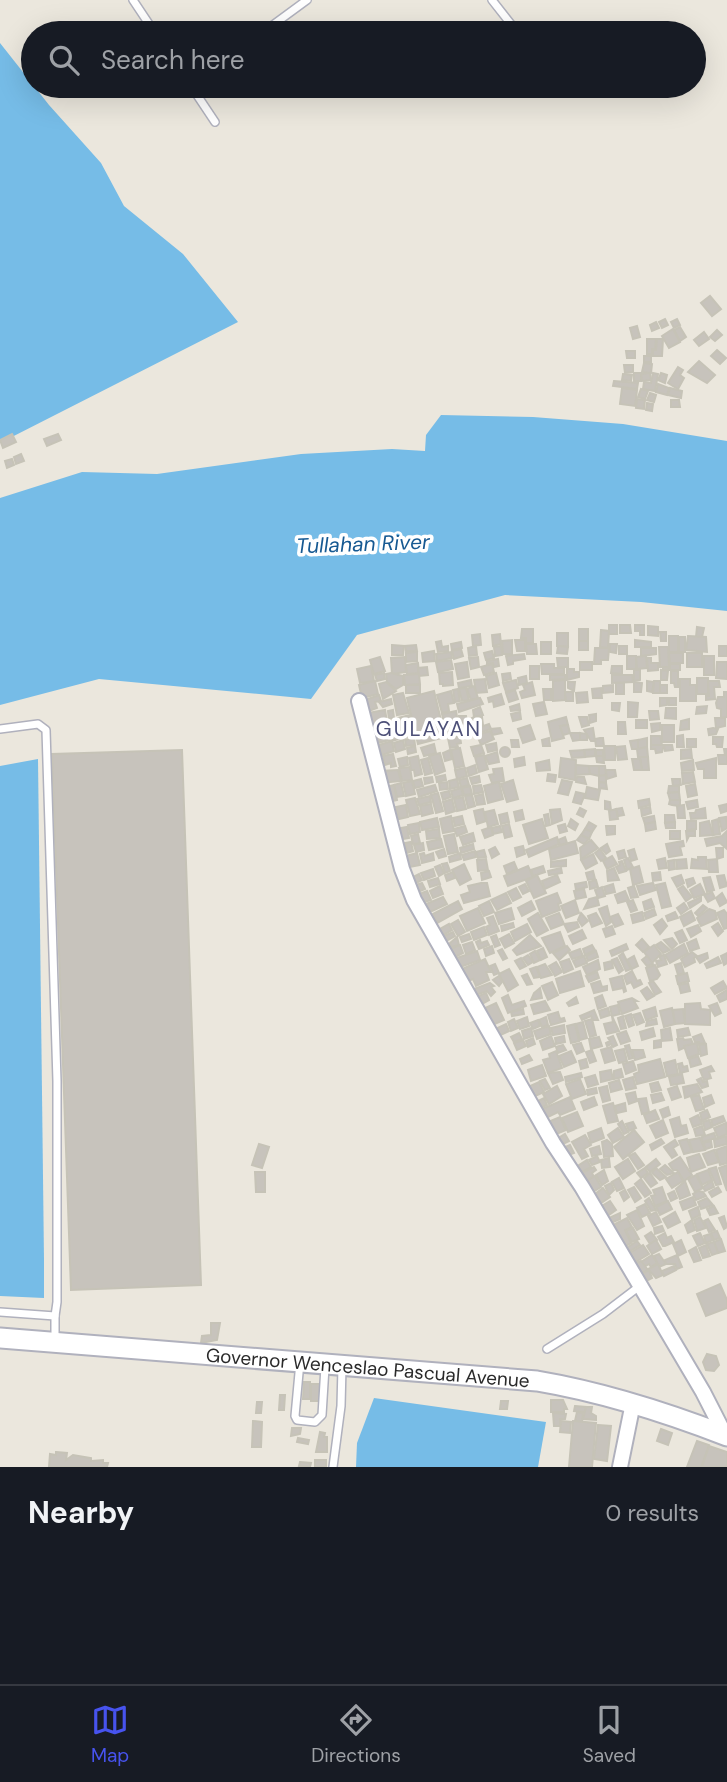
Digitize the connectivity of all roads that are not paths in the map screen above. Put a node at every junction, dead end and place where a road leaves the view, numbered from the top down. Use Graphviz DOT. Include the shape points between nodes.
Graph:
graph roads {
  1 [pos="133,0"];
  2 [pos="307,0"];
  3 [pos="492,0"];
  4 [pos="147,21"];
  5 [pos="278,21"];
  6 [pos="509,21"];
  7 [pos="199,98"];
  8 [pos="215,122"];
  9 [pos="359,701"];
  10 [pos="0,729"];
  11 [pos="641,1285"];
  12 [pos="0,1312"];
  13 [pos="55,1316"];
  14 [pos="0,1338"];
  15 [pos="55,1342"];
  16 [pos="547,1349"];
  17 [pos="300,1362"];
  18 [pos="334,1364"];
  19 [pos="633,1403"];
  20 [pos="726,1436"];
  21 [pos="333,1467"];
  22 [pos="620,1467"];
  1 -- 4 [label="lane"];
  2 -- 5 [label="lane"];
  3 -- 6 [label="lane"];
  7 -- 8 [label="lane"];
  9 -- 11 [label="street" via="399,859 414,900 553,1143"];
  10 -- 13 [label="lane" via="38,724 46,730 57,1082"];
  11 -- 16 [label="lane"];
  11 -- 20 [label="street"];
  12 -- 13 [label="lane"];
  13 -- 15 [label="lane"];
  14 -- 15 [label="main road, Governor Wenceslao Pascual Avenue"];
  15 -- 17 [label="main road, Governor Wenceslao Pascual Avenue"];
  17 -- 18 [label="main road, Governor Wenceslao Pascual Avenue"];
  17 -- 18 [label="lane" via="295,1416 315,1422 322,1415"];
  18 -- 19 [label="main road, Governor Wenceslao Pascual Avenue" via="537,1381"];
  18 -- 21 [label="lane" via="341,1406"];
  19 -- 20 [label="main road, Governor Wenceslao Pascual Avenue"];
  19 -- 22 [label="street"];
}
